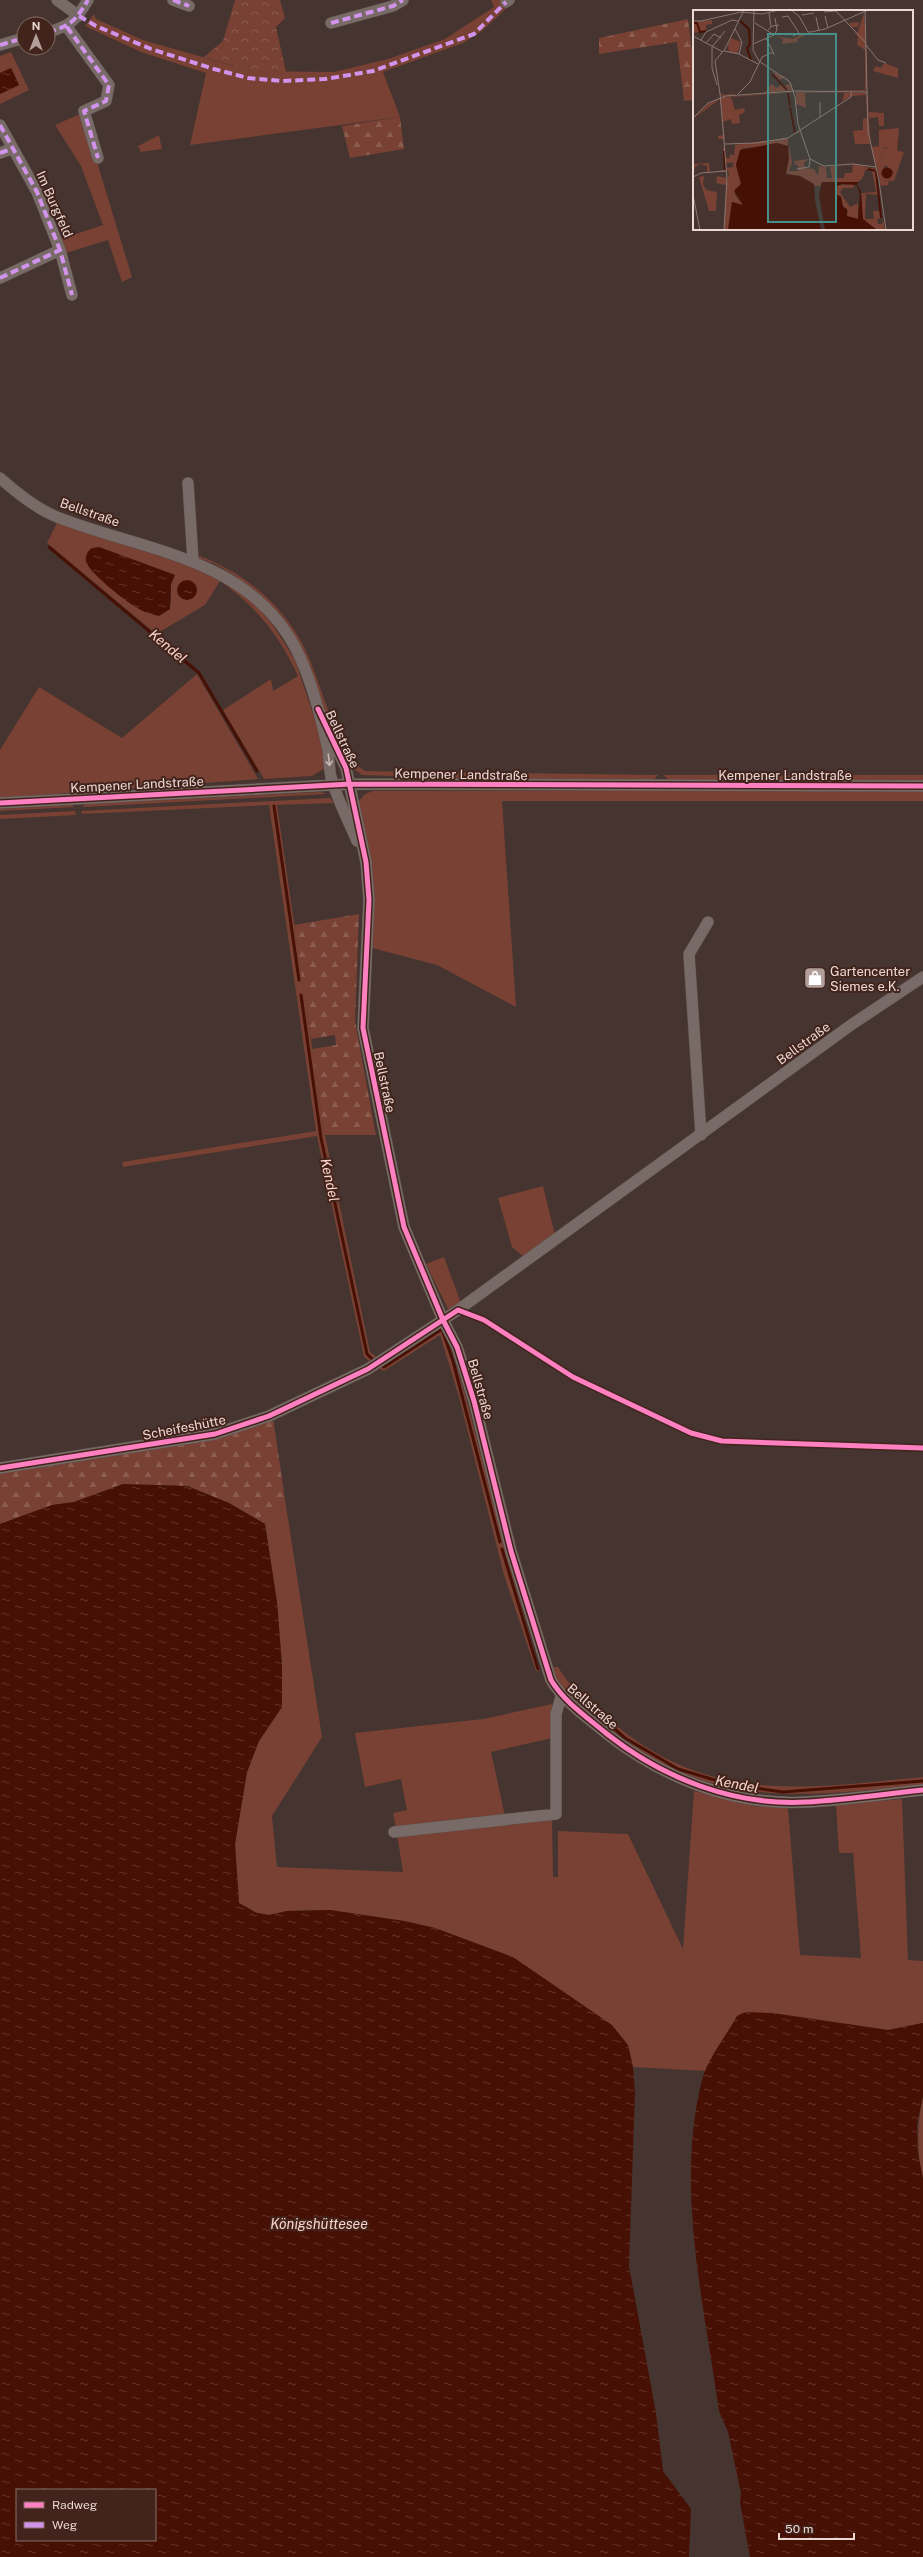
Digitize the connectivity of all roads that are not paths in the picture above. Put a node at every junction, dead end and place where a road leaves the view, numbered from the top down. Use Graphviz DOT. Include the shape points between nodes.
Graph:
graph roads {
  1 [pos="57,0"];
  2 [pos="88,0"];
  3 [pos="173,0"];
  4 [pos="403,0"];
  5 [pos="189,6"];
  6 [pos="79,16"];
  7 [pos="331,23"];
  8 [pos="67,27"];
  9 [pos="56,30"];
  10 [pos="16,40"];
  11 [pos="0,45"];
  12 [pos="0,125"];
  13 [pos="11,149"];
  14 [pos="0,153"];
  15 [pos="98,158"];
  16 [pos="60,250"];
  17 [pos="0,278"];
  18 [pos="72,294"];
  19 [pos="0,478"];
  20 [pos="188,483"];
  21 [pos="193,560"];
  22 [pos="318,709"];
  23 [pos="334,784"];
  24 [pos="351,784"];
  25 [pos="923,786"];
  26 [pos="0,803"];
  27 [pos="366,862"];
  28 [pos="708,922"];
  29 [pos="923,977"];
  30 [pos="701,1135"];
  31 [pos="458,1310"];
  32 [pos="443,1320"];
  33 [pos="0,1468"];
  34 [pos="562,1697"];
  35 [pos="923,1790"];
  36 [pos="394,1832"];
  1 -- 6 [label="street"];
  2 -- 6 [label="street"];
  3 -- 5 [label="street"];
  4 -- 7 [label="street" via="393,6"];
  6 -- 8 [label="street"];
  8 -- 9 [label="street"];
  8 -- 15 [label="street" via="109,85 106,101 84,111"];
  10 -- 11 [label="street"];
  12 -- 13 [label="street, Im Burgfeld"];
  13 -- 14 [label="street"];
  13 -- 16 [label="street, Im Burgfeld" via="37,192"];
  16 -- 17 [label="street, Im Burgfeld"];
  16 -- 18 [label="street, Im Burgfeld"];
  19 -- 21 [label="street, Bellstraße" via="18,493 56,517"];
  20 -- 21 [label="street"];
  21 -- 22 [label="street, Bellstraße" via="234,582 266,608 296,649"];
  22 -- 23 [label="street, Bellstraße, one-way"];
  22 -- 24 [label="street, Bellstraße"];
  23 -- 24 [label="street, Kempener Landstraße"];
  23 -- 26 [label="street, Kempener Landstraße"];
  23 -- 27 [label="street, Bellstraße"];
  24 -- 25 [label="street, Kempener Landstraße"];
  24 -- 27 [label="street, Bellstraße"];
  27 -- 32 [label="street, Bellstraße" via="368,900 363,1028 404,1227"];
  28 -- 30 [label="street" via="689,954"];
  29 -- 30 [label="street, Bellstraße" via="851,1025"];
  30 -- 31 [label="street, Bellstraße"];
  31 -- 32 [label="street, Scheifeshütte"];
  32 -- 33 [label="street, Scheifeshütte" via="368,1369 269,1416 215,1434"];
  32 -- 34 [label="street, Bellstraße" via="457,1347 474,1401 511,1551 551,1680"];
  34 -- 35 [label="street, Bellstraße" via="621,1744 660,1769 708,1790 754,1799 804,1802"];
  34 -- 36 [label="street, Bellstraße" via="556,1714 556,1814"];
}
